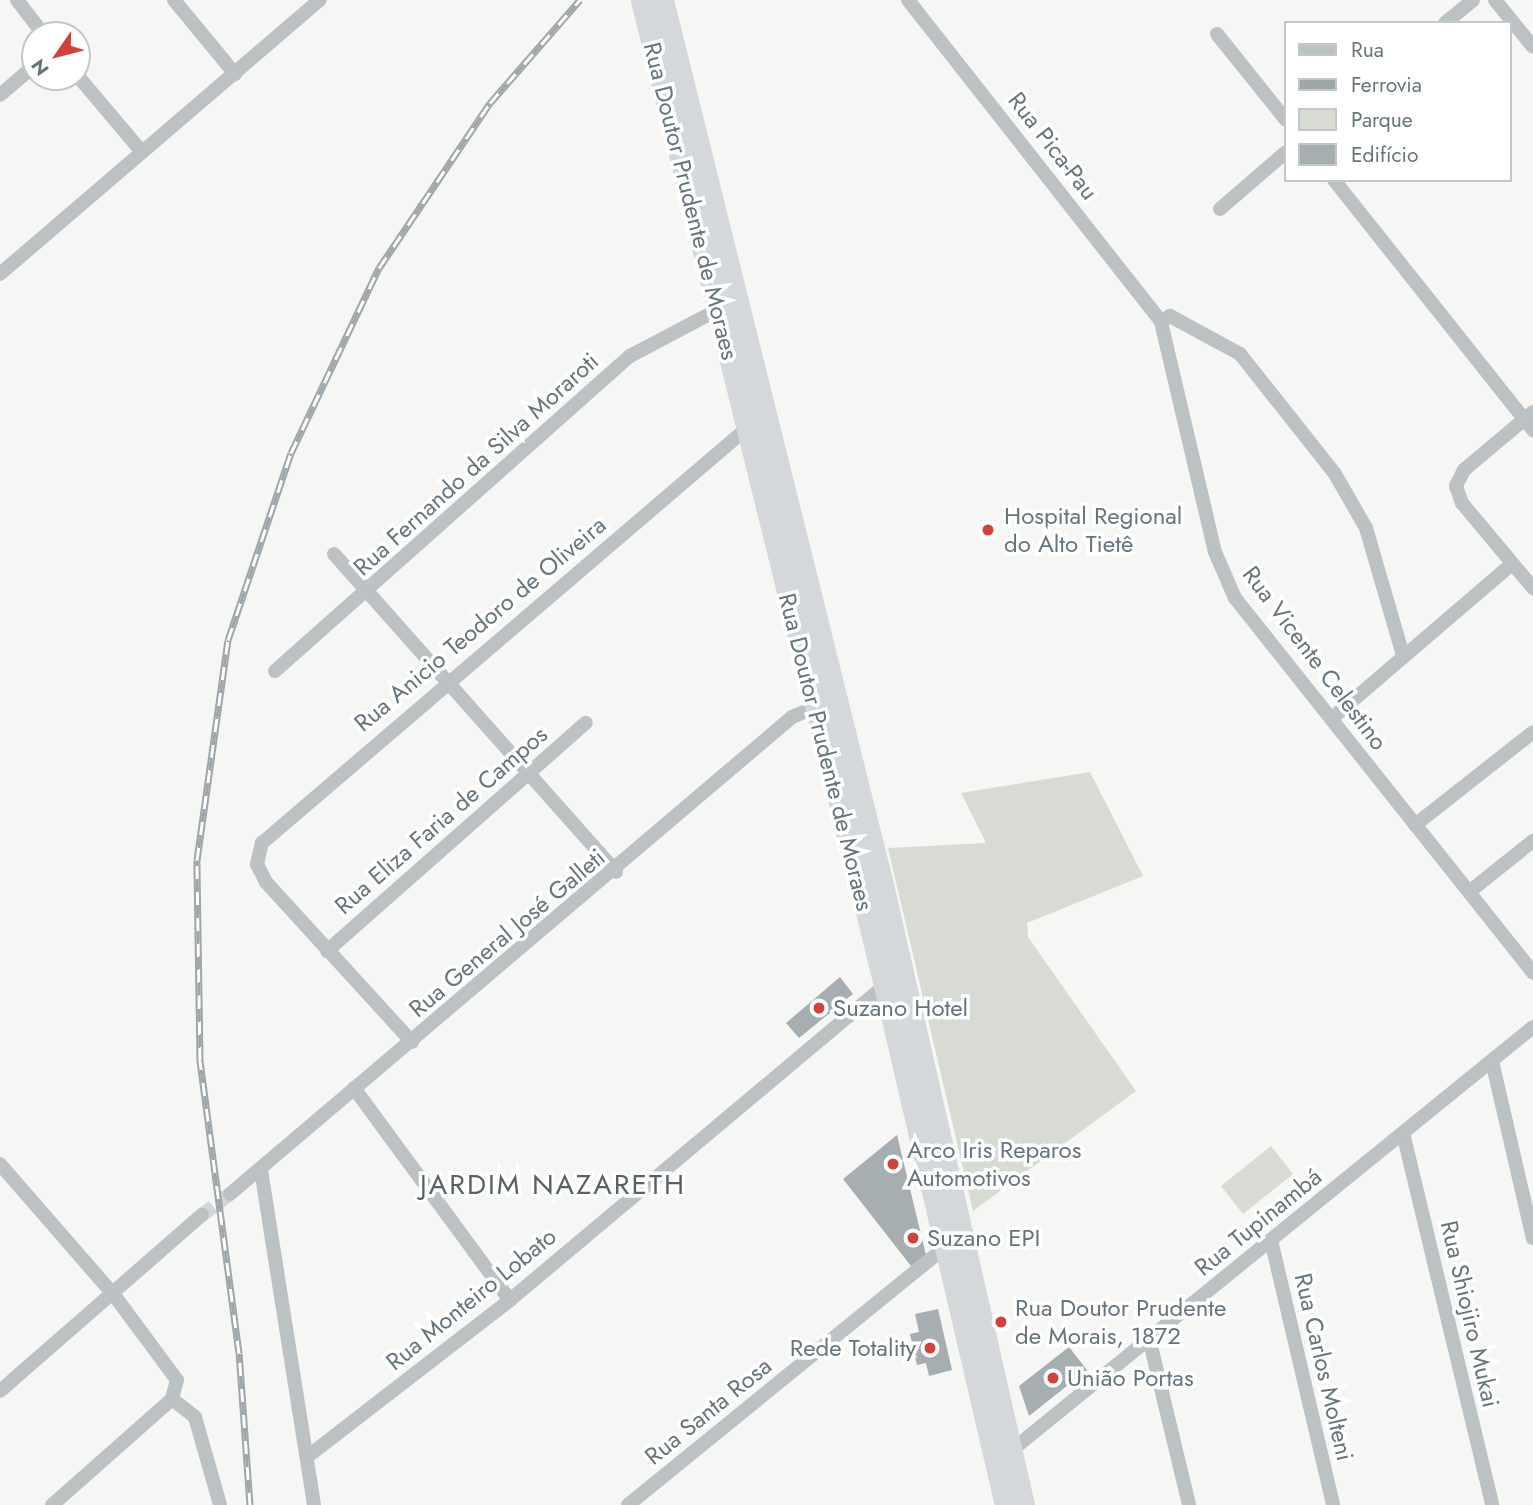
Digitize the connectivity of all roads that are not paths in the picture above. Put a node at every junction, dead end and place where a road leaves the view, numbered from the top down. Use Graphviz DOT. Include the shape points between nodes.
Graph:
graph roads {
  1 [pos="17,0"];
  2 [pos="174,0"];
  3 [pos="320,0"];
  4 [pos="642,0"];
  5 [pos="662,0"];
  6 [pos="908,0"];
  7 [pos="1473,0"];
  8 [pos="1495,0"];
  9 [pos="33,21"];
  10 [pos="1447,21"];
  11 [pos="1512,21"];
  12 [pos="1512,21"];
  13 [pos="1217,34"];
  14 [pos="1533,47"];
  15 [pos="234,74"];
  16 [pos="21,77"];
  17 [pos="91,91"];
  18 [pos="0,95"];
  19 [pos="1284,118"];
  20 [pos="142,152"];
  21 [pos="1284,154"];
  22 [pos="1336,182"];
  23 [pos="1220,209"];
  24 [pos="0,274"];
  25 [pos="719,309"];
  26 [pos="1160,322"];
  27 [pos="1530,420"];
  28 [pos="746,429"];
  29 [pos="334,554"];
  30 [pos="1512,564"];
  31 [pos="1533,588"];
  32 [pos="366,594"];
  33 [pos="1403,655"];
  34 [pos="275,671"];
  35 [pos="447,681"];
  36 [pos="837,704"];
  37 [pos="812,705"];
  38 [pos="1331,719"];
  39 [pos="586,723"];
  40 [pos="1533,732"];
  41 [pos="528,772"];
  42 [pos="1415,825"];
  43 [pos="1533,841"];
  44 [pos="616,872"];
  45 [pos="1469,892"];
  46 [pos="327,951"];
  47 [pos="1533,973"];
  48 [pos="885,985"];
  49 [pos="1533,1027"];
  50 [pos="412,1042"];
  51 [pos="1492,1061"];
  52 [pos="354,1088"];
  53 [pos="1403,1133"];
  54 [pos="0,1164"];
  55 [pos="261,1170"];
  56 [pos="230,1194"];
  57 [pos="202,1215"];
  58 [pos="1533,1238"];
  59 [pos="1271,1240"];
  60 [pos="947,1247"];
  61 [pos="114,1294"];
  62 [pos="510,1300"];
  63 [pos="1149,1338"];
  64 [pos="0,1391"];
  65 [pos="173,1399"];
  66 [pos="306,1457"];
  67 [pos="1004,1457"];
  68 [pos="52,1505"];
  69 [pos="220,1505"];
  70 [pos="314,1505"];
  71 [pos="628,1505"];
  72 [pos="1006,1505"];
  73 [pos="1023,1505"];
  74 [pos="1189,1505"];
  75 [pos="1333,1505"];
  76 [pos="1492,1505"];
  1 -- 9 [label="street"];
  2 -- 15 [label="street"];
  3 -- 15 [label="street"];
  4 -- 25 [label="highway, Rua Doutor Prudente de Moraes"];
  5 -- 36 [label="highway, Rua Doutor Prudente de Moraes"];
  6 -- 26 [label="street, Rua Pica-Pau"];
  7 -- 10 [label="street"];
  8 -- 11 [label="street"];
  12 -- 14 [label="street"];
  13 -- 19 [label="street"];
  15 -- 20 [label="street"];
  16 -- 18 [label="street"];
  17 -- 20 [label="street"];
  20 -- 24 [label="street"];
  21 -- 23 [label="street"];
  22 -- 27 [label="street"];
  25 -- 28 [label="highway, Rua Doutor Prudente de Moraes"];
  25 -- 32 [label="street, Rua Fernando da Silva Moraroti" via="630,356"];
  26 -- 33 [label="street" via="1170,316 1240,354 1335,474 1366,528"];
  26 -- 38 [label="street, Rua Vicente Celestino" via="1223,578"];
  27 -- 30 [label="street" via="1458,478 1462,503"];
  28 -- 35 [label="street, Rua Anicio Teodoro de Oliveira"];
  28 -- 37 [label="highway, Rua Doutor Prudente de Moraes"];
  29 -- 32 [label="street"];
  30 -- 31 [label="street"];
  30 -- 33 [label="street"];
  32 -- 34 [label="street, Rua Fernando da Silva Moraroti"];
  32 -- 35 [label="street"];
  33 -- 38 [label="street"];
  35 -- 41 [label="street"];
  35 -- 46 [label="street, Rua Anicio Teodoro de Oliveira" via="271,832 257,864"];
  36 -- 37 [label="street"];
  36 -- 67 [label="highway, Rua Doutor Prudente de Moraes"];
  37 -- 44 [label="street, Rua General José Galleti"];
  37 -- 48 [label="highway, Rua Doutor Prudente de Moraes"];
  38 -- 42 [label="street, Rua Vicente Celestino"];
  39 -- 41 [label="street, Rua Eliza Faria de Campos"];
  40 -- 42 [label="street"];
  41 -- 44 [label="street"];
  41 -- 46 [label="street, Rua Eliza Faria de Campos"];
  42 -- 45 [label="street, Rua Vicente Celestino"];
  43 -- 45 [label="street"];
  44 -- 50 [label="street, Rua General José Galleti"];
  45 -- 47 [label="street, Rua Vicente Celestino"];
  46 -- 50 [label="street"];
  48 -- 60 [label="highway, Rua Doutor Prudente de Moraes"];
  48 -- 62 [label="street, Rua Monteiro Lobato"];
  49 -- 51 [label="street, Rua Tupinambá"];
  50 -- 52 [label="street, Rua General José Galleti"];
  51 -- 53 [label="street, Rua Tupinambá"];
  51 -- 58 [label="street"];
  52 -- 55 [label="street, Rua General José Galleti"];
  52 -- 62 [label="street"];
  53 -- 59 [label="street, Rua Tupinambá"];
  53 -- 76 [label="street, Rua Shiojiro Mukai"];
  54 -- 61 [label="street"];
  55 -- 56 [label="street, Rua General José Galleti"];
  55 -- 66 [label="street"];
  57 -- 61 [label="street"];
  59 -- 63 [label="street, Rua Tupinambá"];
  59 -- 75 [label="street, Rua Carlos Molteni"];
  60 -- 67 [label="highway, Rua Doutor Prudente de Moraes"];
  60 -- 71 [label="street, Rua Santa Rosa"];
  61 -- 64 [label="street"];
  61 -- 65 [label="street" via="172,1370"];
  62 -- 66 [label="street, Rua Monteiro Lobato"];
  63 -- 67 [label="street, Rua Tupinambá"];
  63 -- 74 [label="street"];
  65 -- 68 [label="street"];
  65 -- 69 [label="street" via="195,1417"];
  66 -- 70 [label="street"];
  67 -- 72 [label="highway, Rua Doutor Prudente de Moraes"];
  67 -- 73 [label="highway, Rua Doutor Prudente de Moraes"];
}
